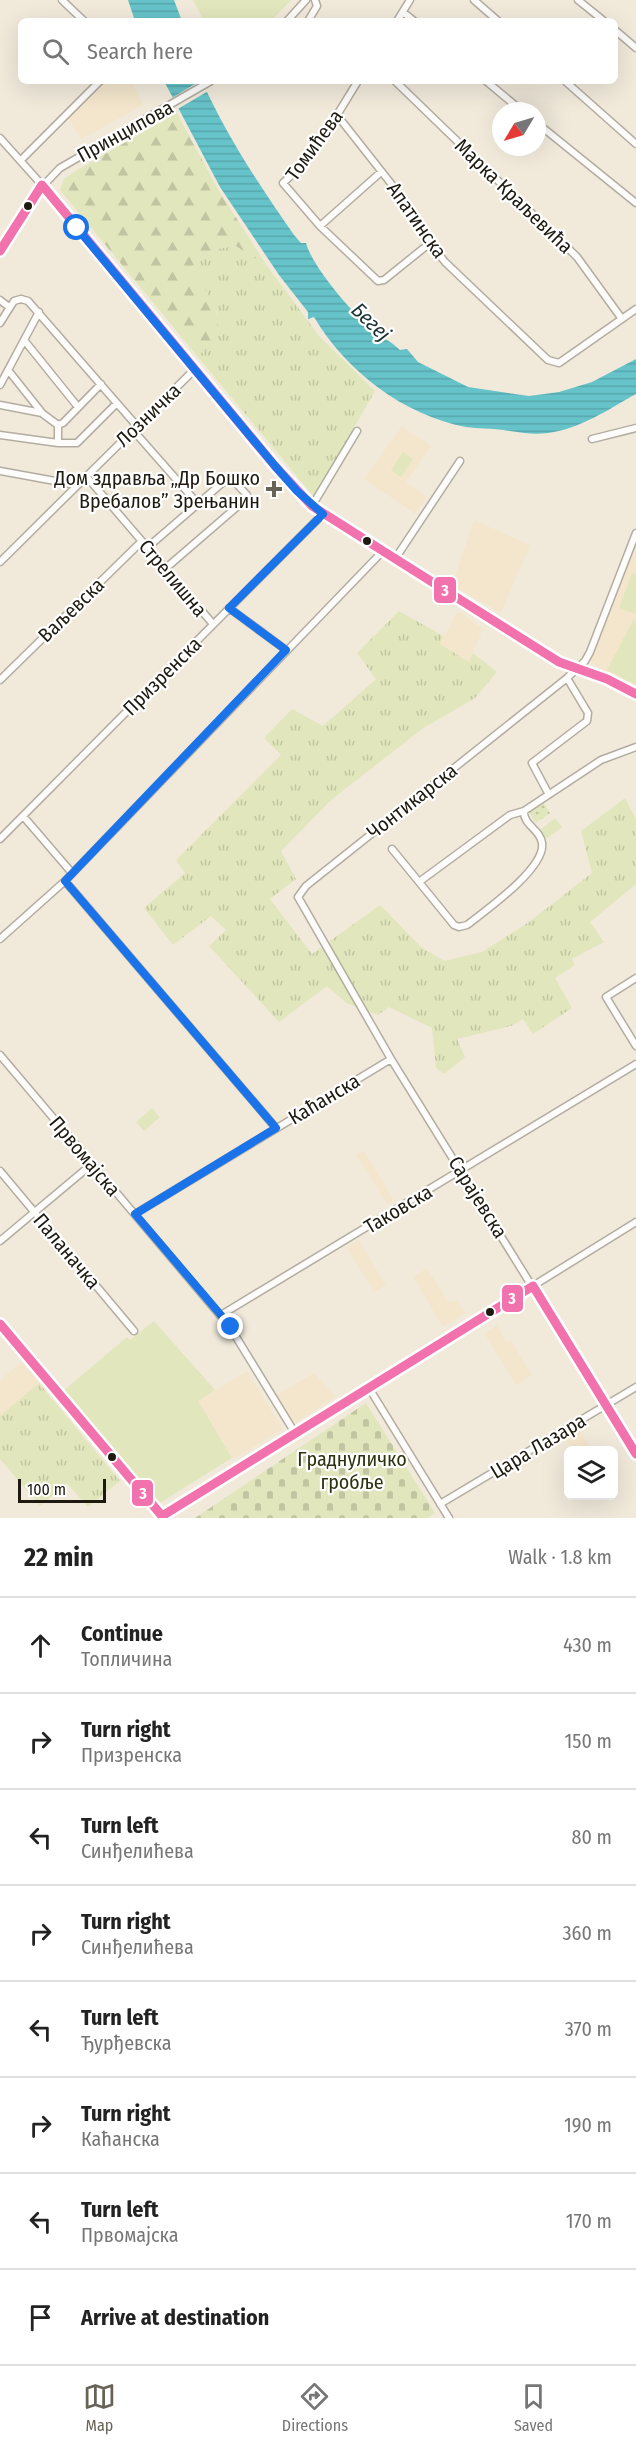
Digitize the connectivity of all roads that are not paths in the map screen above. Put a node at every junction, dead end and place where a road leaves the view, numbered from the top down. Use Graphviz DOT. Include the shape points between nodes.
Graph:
graph roads {
  1 [pos="62,0"];
  2 [pos="306,0"];
  3 [pos="315,0"];
  4 [pos="410,0"];
  5 [pos="474,0"];
  6 [pos="578,0"];
  7 [pos="403,12"];
  8 [pos="81,18"];
  9 [pos="290,18"];
  10 [pos="310,18"];
  11 [pos="399,18"];
  12 [pos="410,18"];
  13 [pos="495,18"];
  14 [pos="600,18"];
  15 [pos="618,33"];
  16 [pos="636,48"];
  17 [pos="97,84"];
  18 [pos="206,84"];
  19 [pos="356,84"];
  20 [pos="398,84"];
  21 [pos="490,84"];
  22 [pos="568,84"];
  23 [pos="511,102"];
  24 [pos="337,115"];
  25 [pos="546,130"];
  26 [pos="0,138"];
  27 [pos="636,144"];
  28 [pos="21,160"];
  29 [pos="381,172"];
  30 [pos="42,185"];
  31 [pos="636,204"];
  32 [pos="320,226"];
  33 [pos="430,243"];
  34 [pos="0,251"];
  35 [pos="0,300"];
  36 [pos="9,307"];
  37 [pos="636,309"];
  38 [pos="39,312"];
  39 [pos="622,319"];
  40 [pos="0,323"];
  41 [pos="24,340"];
  42 [pos="8,370"];
  43 [pos="194,370"];
  44 [pos="101,384"];
  45 [pos="0,385"];
  46 [pos="117,403"];
  47 [pos="0,405"];
  48 [pos="78,407"];
  49 [pos="43,414"];
  50 [pos="58,425"];
  51 [pos="134,427"];
  52 [pos="636,428"];
  53 [pos="357,430"];
  54 [pos="0,435"];
  55 [pos="592,439"];
  56 [pos="58,443"];
  57 [pos="460,461"];
  58 [pos="0,471"];
  59 [pos="86,476"];
  60 [pos="76,485"];
  61 [pos="198,504"];
  62 [pos="312,506"];
  63 [pos="323,514"];
  64 [pos="636,532"];
  65 [pos="142,541"];
  66 [pos="148,548"];
  67 [pos="383,551"];
  68 [pos="395,559"];
  69 [pos="0,562"];
  70 [pos="166,568"];
  71 [pos="229,608"];
  72 [pos="213,624"];
  73 [pos="286,650"];
  74 [pos="576,669"];
  75 [pos="567,678"];
  76 [pos="0,680"];
  77 [pos="636,694"];
  78 [pos="636,747"];
  79 [pos="548,793"];
  80 [pos="524,811"];
  81 [pos="22,816"];
  82 [pos="0,839"];
  83 [pos="392,849"];
  84 [pos="72,873"];
  85 [pos="65,881"];
  86 [pos="419,882"];
  87 [pos="0,939"];
  88 [pos="321,939"];
  89 [pos="636,978"];
  90 [pos="636,1046"];
  91 [pos="0,1055"];
  92 [pos="391,1059"];
  93 [pos="636,1064"];
  94 [pos="276,1128"];
  95 [pos="92,1164"];
  96 [pos="0,1171"];
  97 [pos="461,1171"];
  98 [pos="34,1212"];
  99 [pos="135,1214"];
  100 [pos="636,1222"];
  101 [pos="0,1241"];
  102 [pos="533,1286"];
  103 [pos="221,1315"];
  104 [pos="0,1324"];
  105 [pos="134,1331"];
  106 [pos="636,1387"];
  107 [pos="369,1388"];
  108 [pos="606,1405"];
  109 [pos="295,1433"];
  110 [pos="636,1454"];
  111 [pos="440,1504"];
  112 [pos="161,1517"];
  113 [pos="449,1518"];
  1 -- 8 [label="street"];
  2 -- 9 [label="street"];
  3 -- 10 [label="street" via="317,6"];
  4 -- 7 [label="street"];
  5 -- 13 [label="street"];
  6 -- 14 [label="street"];
  7 -- 11 [label="street"];
  7 -- 12 [label="street"];
  15 -- 16 [label="street"];
  17 -- 28 [label="street"];
  18 -- 30 [label="street, Принципова" via="67,164"];
  19 -- 24 [label="street, Томићева"];
  20 -- 39 [label="street, Марка Краљевића" via="577,257"];
  21 -- 23 [label="street"];
  22 -- 27 [label="street"];
  24 -- 29 [label="street, Апатинска"];
  24 -- 32 [label="street, Томићева" via="308,157 283,183"];
  25 -- 31 [label="street"];
  26 -- 28 [label="street"];
  28 -- 30 [label="street"];
  29 -- 32 [label="street"];
  29 -- 33 [label="street, Апатинска" via="404,200"];
  30 -- 34 [label="street, Принципова"];
  30 -- 43 [label="street"];
  32 -- 33 [label="street" via="378,281"];
  33 -- 39 [label="street, Апатинска" via="548,360 559,363"];
  35 -- 36 [label="street"];
  36 -- 38 [label="street" via="25,299"];
  36 -- 40 [label="street"];
  37 -- 39 [label="street"];
  38 -- 41 [label="street"];
  38 -- 44 [label="street"];
  41 -- 42 [label="street"];
  41 -- 48 [label="street"];
  42 -- 45 [label="street"];
  42 -- 49 [label="street"];
  43 -- 51 [label="street, Лозничка"];
  43 -- 62 [label="street"];
  44 -- 46 [label="street"];
  44 -- 48 [label="street"];
  46 -- 51 [label="street"];
  46 -- 56 [label="street" via="77,443"];
  47 -- 49 [label="street"];
  48 -- 50 [label="street"];
  49 -- 50 [label="street"];
  50 -- 56 [label="street"];
  51 -- 59 [label="street, Лозничка"];
  51 -- 61 [label="street"];
  52 -- 55 [label="street"];
  53 -- 62 [label="street"];
  54 -- 56 [label="street"];
  57 -- 68 [label="street"];
  58 -- 60 [label="street"];
  59 -- 60 [label="street, Лозничка"];
  59 -- 65 [label="street, Стрелишна"];
  60 -- 69 [label="street, Лозничка"];
  61 -- 66 [label="street"];
  61 -- 70 [label="street" via="228,478 247,495"];
  62 -- 63 [label="street"];
  63 -- 67 [label="street"];
  63 -- 71 [label="street, Призренска"];
  64 -- 74 [label="street, Чонтикарска" via="590,652"];
  65 -- 66 [label="street, Стрелишна"];
  65 -- 76 [label="street, Ваљевска"];
  66 -- 70 [label="street, Стрелишна"];
  67 -- 68 [label="street"];
  67 -- 73 [label="street"];
  68 -- 74 [label="street"];
  70 -- 72 [label="street, Стрелишна"];
  71 -- 72 [label="street, Призренска"];
  71 -- 73 [label="street"];
  72 -- 81 [label="street, Призренска"];
  73 -- 84 [label="street"];
  74 -- 75 [label="street, Чонтикарска"];
  74 -- 77 [label="street"];
  75 -- 79 [label="street" via="588,717 532,763"];
  75 -- 88 [label="street, Чонтикарска" via="301,890 299,901"];
  78 -- 79 [label="street" via="601,760"];
  79 -- 80 [label="street"];
  80 -- 86 [label="street" via="502,820"];
  80 -- 86 [label="street" via="540,836 539,854 519,884 468,925 459,927 450,922"];
  81 -- 82 [label="street, Призренска"];
  81 -- 84 [label="street"];
  83 -- 86 [label="street"];
  84 -- 85 [label="street"];
  85 -- 87 [label="street"];
  85 -- 94 [label="street"];
  88 -- 92 [label="street, Сарајевска"];
  89 -- 90 [label="street" via="606,997"];
  91 -- 95 [label="street, Првомајска"];
  92 -- 94 [label="street, Каћанска"];
  92 -- 97 [label="street, Сарајевска"];
  93 -- 97 [label="street, Таковска"];
  94 -- 99 [label="street, Каћанска"];
  95 -- 98 [label="street"];
  95 -- 99 [label="street, Првомајска"];
  96 -- 98 [label="street, Паланачка"];
  97 -- 102 [label="street, Сарајевска"];
  97 -- 103 [label="street, Таковска"];
  98 -- 101 [label="street"];
  98 -- 105 [label="street, Паланачка"];
  99 -- 103 [label="street, Првомајска"];
  100 -- 102 [label="street"];
  102 -- 107 [label="street"];
  102 -- 108 [label="street, Сарајевска"];
  103 -- 109 [label="street, Првомајска"];
  104 -- 112 [label="street"];
  106 -- 108 [label="street, Цара Лазара"];
  107 -- 109 [label="street"];
  107 -- 111 [label="street"];
  108 -- 110 [label="street, Сарајевска"];
  108 -- 111 [label="street, Цара Лазара"];
  109 -- 112 [label="street"];
  111 -- 113 [label="street"];
}
